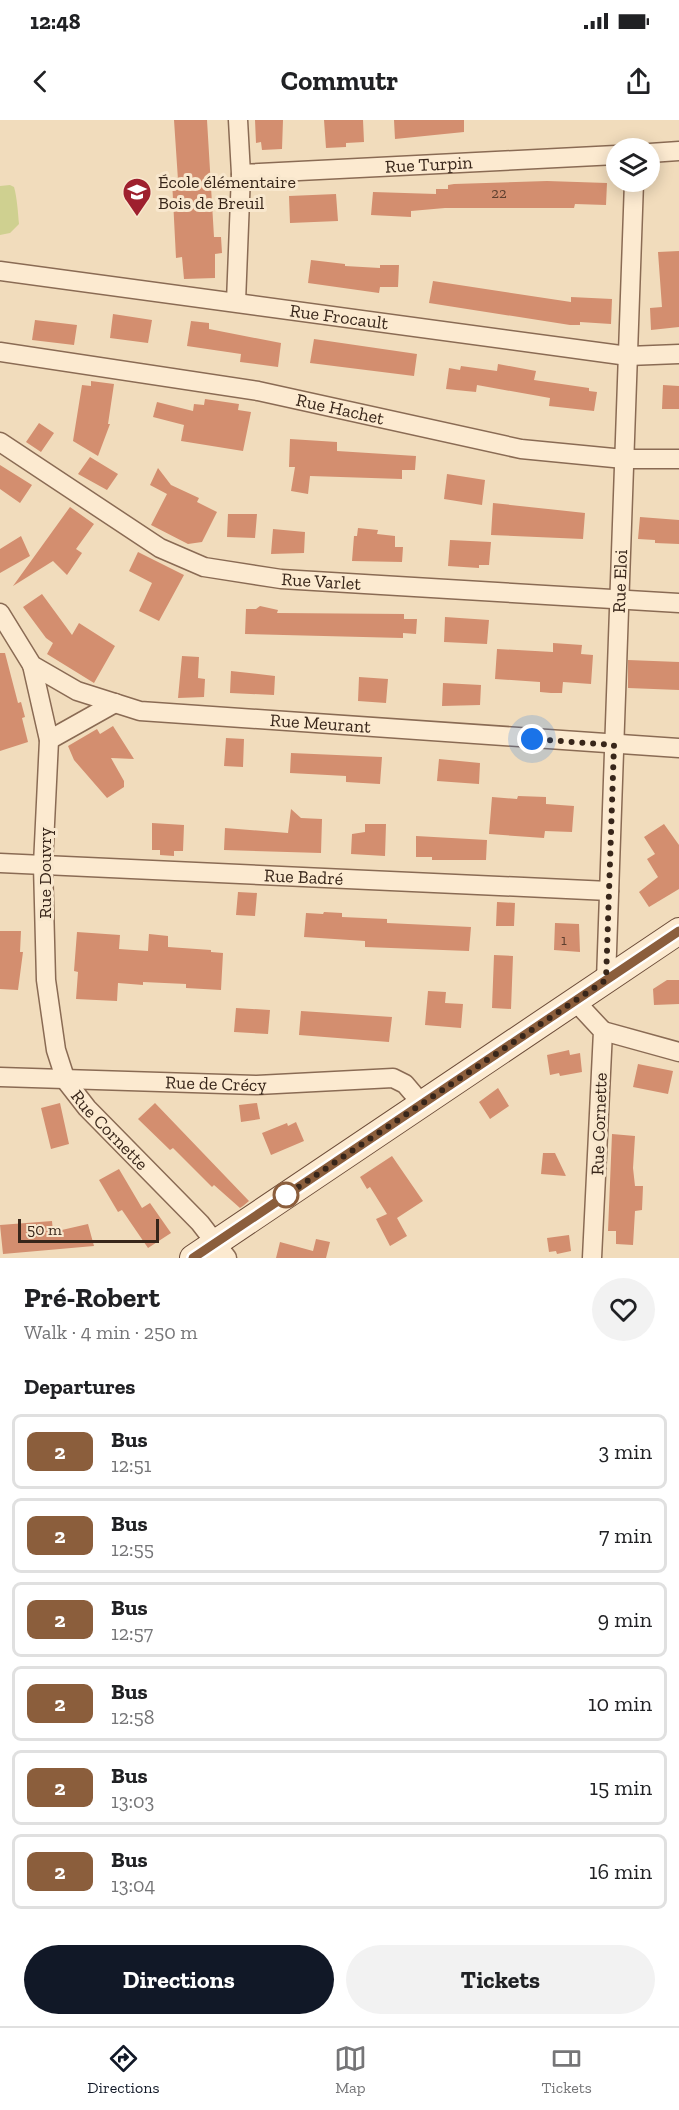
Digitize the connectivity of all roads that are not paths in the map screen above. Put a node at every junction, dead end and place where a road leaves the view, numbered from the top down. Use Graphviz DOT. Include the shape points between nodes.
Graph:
graph roads {
  1 [pos="238,120"];
  2 [pos="679,152"];
  3 [pos="660,153"];
  4 [pos="606,156"];
  5 [pos="241,174"];
  6 [pos="634,192"];
  7 [pos="0,271"];
  8 [pos="236,302"];
  9 [pos="0,352"];
  10 [pos="679,354"];
  11 [pos="628,356"];
  12 [pos="0,442"];
  13 [pos="624,459"];
  14 [pos="679,459"];
  15 [pos="620,600"];
  16 [pos="679,603"];
  17 [pos="0,613"];
  18 [pos="32,665"];
  19 [pos="115,703"];
  20 [pos="49,740"];
  21 [pos="614,745"];
  22 [pos="679,748"];
  23 [pos="0,862"];
  24 [pos="43,865"];
  25 [pos="609,891"];
  26 [pos="679,931"];
  27 [pos="606,980"];
  28 [pos="575,1001"];
  29 [pos="603,1031"];
  30 [pos="679,1052"];
  31 [pos="0,1077"];
  32 [pos="66,1081"];
  33 [pos="422,1104"];
  34 [pos="222,1250"];
  35 [pos="193,1258"];
  36 [pos="592,1258"];
  1 -- 5 [label="street"];
  2 -- 3 [label="street"];
  4 -- 5 [label="street, Rue Turpin"];
  5 -- 8 [label="street"];
  6 -- 11 [label="street, Rue Eloi"];
  7 -- 8 [label="street, Rue Frocault"];
  8 -- 11 [label="street, Rue Frocault"];
  9 -- 13 [label="street, Rue Hachet" via="258,391 521,449"];
  10 -- 11 [label="street, Rue Frocault"];
  11 -- 13 [label="street, Rue Eloi"];
  12 -- 15 [label="street, Rue Varlet" via="160,548 204,567 281,579"];
  13 -- 14 [label="street, Rue Hachet"];
  13 -- 15 [label="street, Rue Eloi"];
  15 -- 16 [label="street, Rue Varlet"];
  15 -- 21 [label="street, Rue Eloi"];
  17 -- 18 [label="street, Rue Meurant"];
  18 -- 19 [label="street, Rue Meurant" via="77,691"];
  18 -- 20 [label="street, Rue Douvry"];
  19 -- 20 [label="street"];
  19 -- 21 [label="street, Rue Meurant" via="140,711"];
  20 -- 24 [label="street, Rue Douvry"];
  21 -- 22 [label="street, Rue Meurant"];
  21 -- 25 [label="street, Rue Eloi"];
  23 -- 24 [label="street, Rue Badré"];
  24 -- 25 [label="street, Rue Badré"];
  24 -- 32 [label="street, Rue Douvry" via="46,980 56,1050"];
  25 -- 27 [label="street, Rue Eloi"];
  26 -- 27 [label="main road"];
  27 -- 28 [label="main road"];
  28 -- 29 [label="street"];
  28 -- 33 [label="main road"];
  29 -- 30 [label="street"];
  29 -- 36 [label="street, Rue Cornette"];
  31 -- 32 [label="street, Rue de Crécy"];
  32 -- 33 [label="street, Rue de Crécy" via="257,1085 393,1077 405,1084"];
  32 -- 34 [label="street, Rue Cornette"];
  33 -- 34 [label="main road"];
  34 -- 35 [label="main road"];
}
